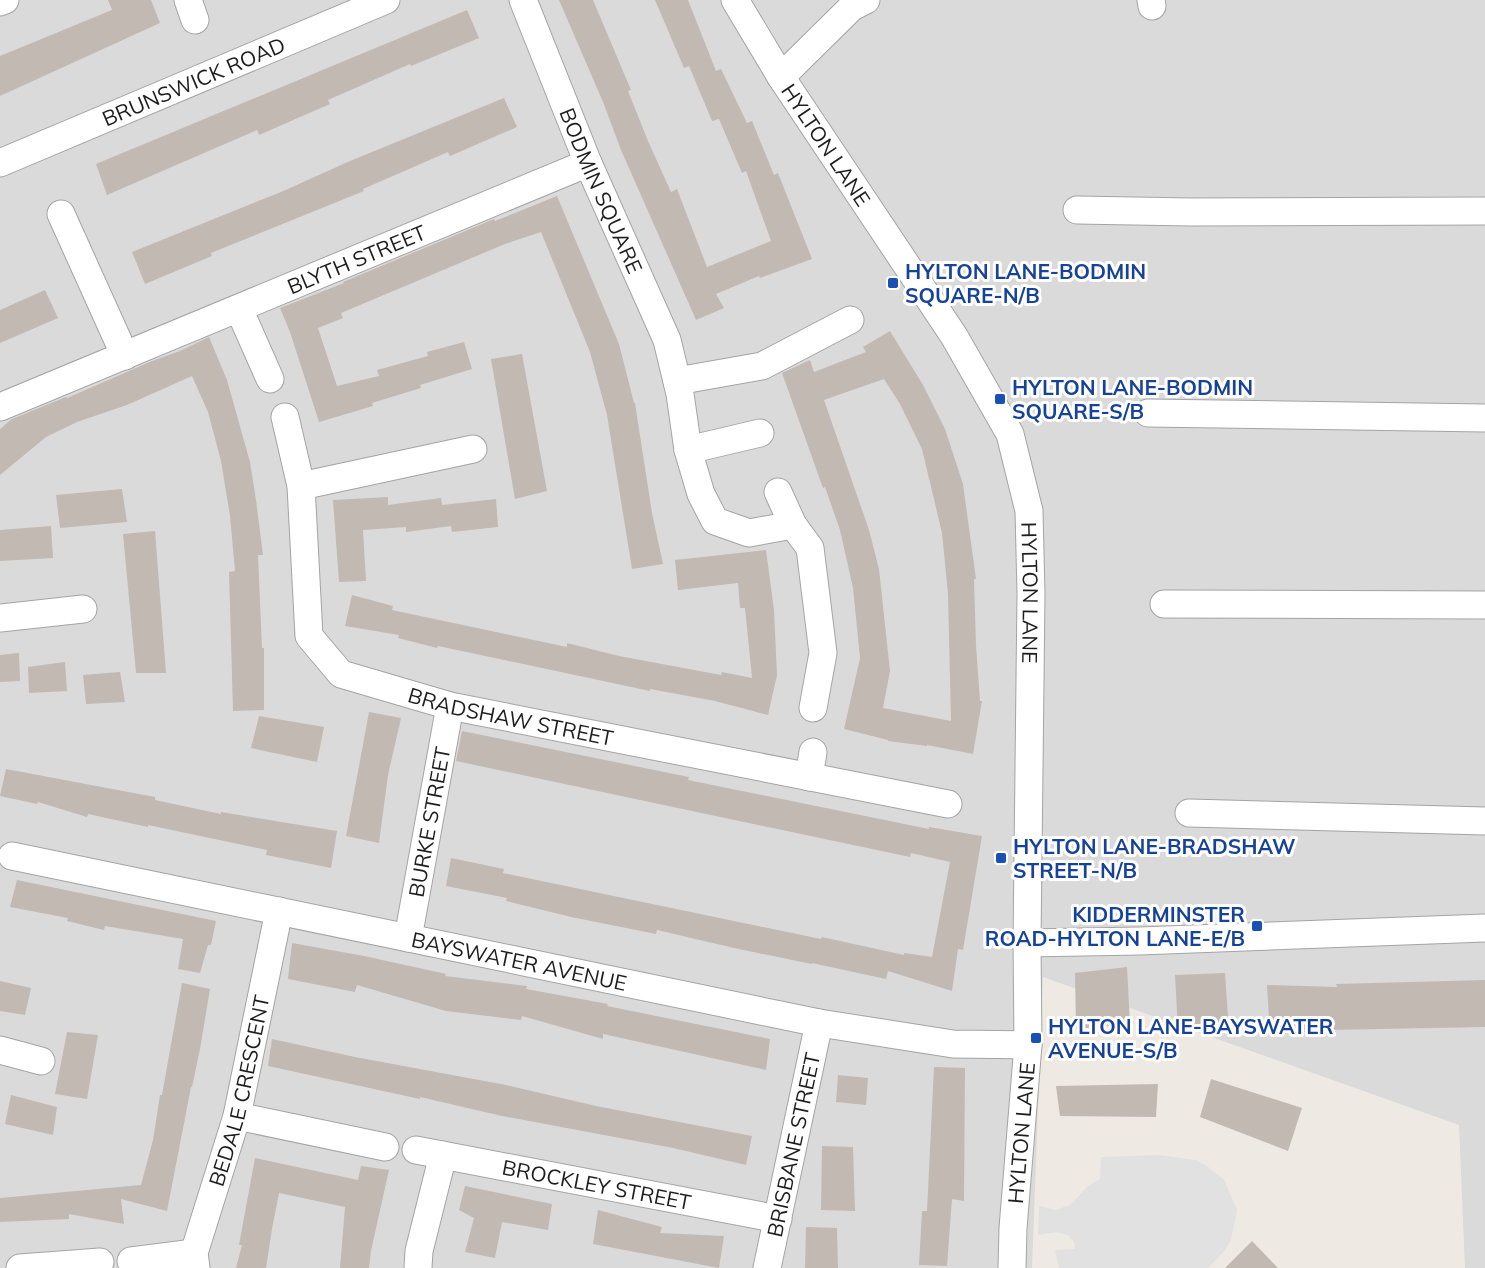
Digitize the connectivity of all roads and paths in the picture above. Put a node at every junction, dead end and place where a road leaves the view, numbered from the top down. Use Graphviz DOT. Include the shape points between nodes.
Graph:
graph roads {
  1 [pos="5,0"];
  2 [pos="386,0"];
  3 [pos="523,0"];
  4 [pos="735,0"];
  5 [pos="0,2"];
  6 [pos="855,2"];
  7 [pos="781,77"];
  8 [pos="0,163"];
  9 [pos="588,164"];
  10 [pos="1077,210"];
  11 [pos="1485,211"];
  12 [pos="62,214"];
  13 [pos="239,309"];
  14 [pos="850,320"];
  15 [pos="125,356"];
  16 [pos="270,379"];
  17 [pos="677,381"];
  18 [pos="0,407"];
  19 [pos="1148,413"];
  20 [pos="285,417"];
  21 [pos="1485,418"];
  22 [pos="760,434"];
  23 [pos="473,448"];
  24 [pos="688,450"];
  25 [pos="301,486"];
  26 [pos="778,492"];
  27 [pos="793,525"];
  28 [pos="1164,604"];
  29 [pos="1485,604"];
  30 [pos="83,609"];
  31 [pos="0,618"];
  32 [pos="450,706"];
  33 [pos="813,708"];
  34 [pos="948,804"];
  35 [pos="1189,813"];
  36 [pos="1485,821"];
  37 [pos="12,856"];
  38 [pos="279,911"];
  39 [pos="1485,928"];
  40 [pos="408,938"];
  41 [pos="1027,943"];
  42 [pos="819,1023"];
  43 [pos="1028,1046"];
  44 [pos="0,1050"];
  45 [pos="41,1061"];
  46 [pos="237,1116"];
  47 [pos="385,1147"];
  48 [pos="416,1150"];
  49 [pos="443,1155"];
  50 [pos="778,1219"];
  51 [pos="195,1260"];
  52 [pos="131,1261"];
  53 [pos="100,1262"];
  54 [pos="20,1268"];
  55 [pos="418,1268"];
  56 [pos="767,1268"];
  57 [pos="1012,1268"];
  1 -- 5 [label="street"];
  2 -- 8 [label="street, BRUNSWICK ROAD"];
  3 -- 9 [label="street, BODMIN SQUARE"];
  4 -- 7 [label="street, HYLTON LANE"];
  6 -- 7 [label="street"];
  7 -- 41 [label="street, HYLTON LANE" via="954,336 1010,434 1029,511 1032,593"];
  9 -- 13 [label="street, BLYTH STREET"];
  9 -- 17 [label="street, BODMIN SQUARE" via="667,340"];
  10 -- 11 [label="street"];
  12 -- 15 [label="street"];
  13 -- 15 [label="street, BLYTH STREET"];
  13 -- 16 [label="street"];
  14 -- 17 [label="street" via="762,366"];
  15 -- 18 [label="street, BLYTH STREET"];
  17 -- 24 [label="street, BODMIN SQUARE"];
  19 -- 21 [label="street"];
  20 -- 25 [label="street, BRADSHAW STREET"];
  22 -- 24 [label="street"];
  23 -- 25 [label="street"];
  24 -- 27 [label="street, BODMIN SQUARE" via="701,494 715,521 749,533"];
  25 -- 32 [label="street, BRADSHAW STREET" via="309,636 341,674"];
  26 -- 27 [label="street"];
  27 -- 33 [label="street" via="810,548 818,601 823,652"];
  28 -- 29 [label="street"];
  30 -- 31 [label="street"];
  32 -- 34 [label="street, BRADSHAW STREET" via="811,764"];
  32 -- 40 [label="street, BURKE STREET"];
  35 -- 36 [label="street"];
  37 -- 38 [label="street, BAYSWATER AVENUE"];
  38 -- 40 [label="street, BAYSWATER AVENUE"];
  38 -- 46 [label="street, BEDALE CRESCENT"];
  39 -- 41 [label="street"];
  40 -- 42 [label="street, BAYSWATER AVENUE"];
  41 -- 43 [label="street, HYLTON LANE"];
  42 -- 43 [label="street, BAYSWATER AVENUE" via="953,1044"];
  42 -- 50 [label="street, BRISBANE STREET"];
  43 -- 57 [label="street, HYLTON LANE"];
  44 -- 45 [label="street"];
  46 -- 47 [label="street"];
  46 -- 51 [label="street, BEDALE CRESCENT"];
  48 -- 49 [label="street, BROCKLEY STREET"];
  49 -- 50 [label="street, BROCKLEY STREET"];
  49 -- 55 [label="street"];
  50 -- 56 [label="street, BRISBANE STREET"];
  51 -- 52 [label="street"];
  53 -- 54 [label="street"];
}
